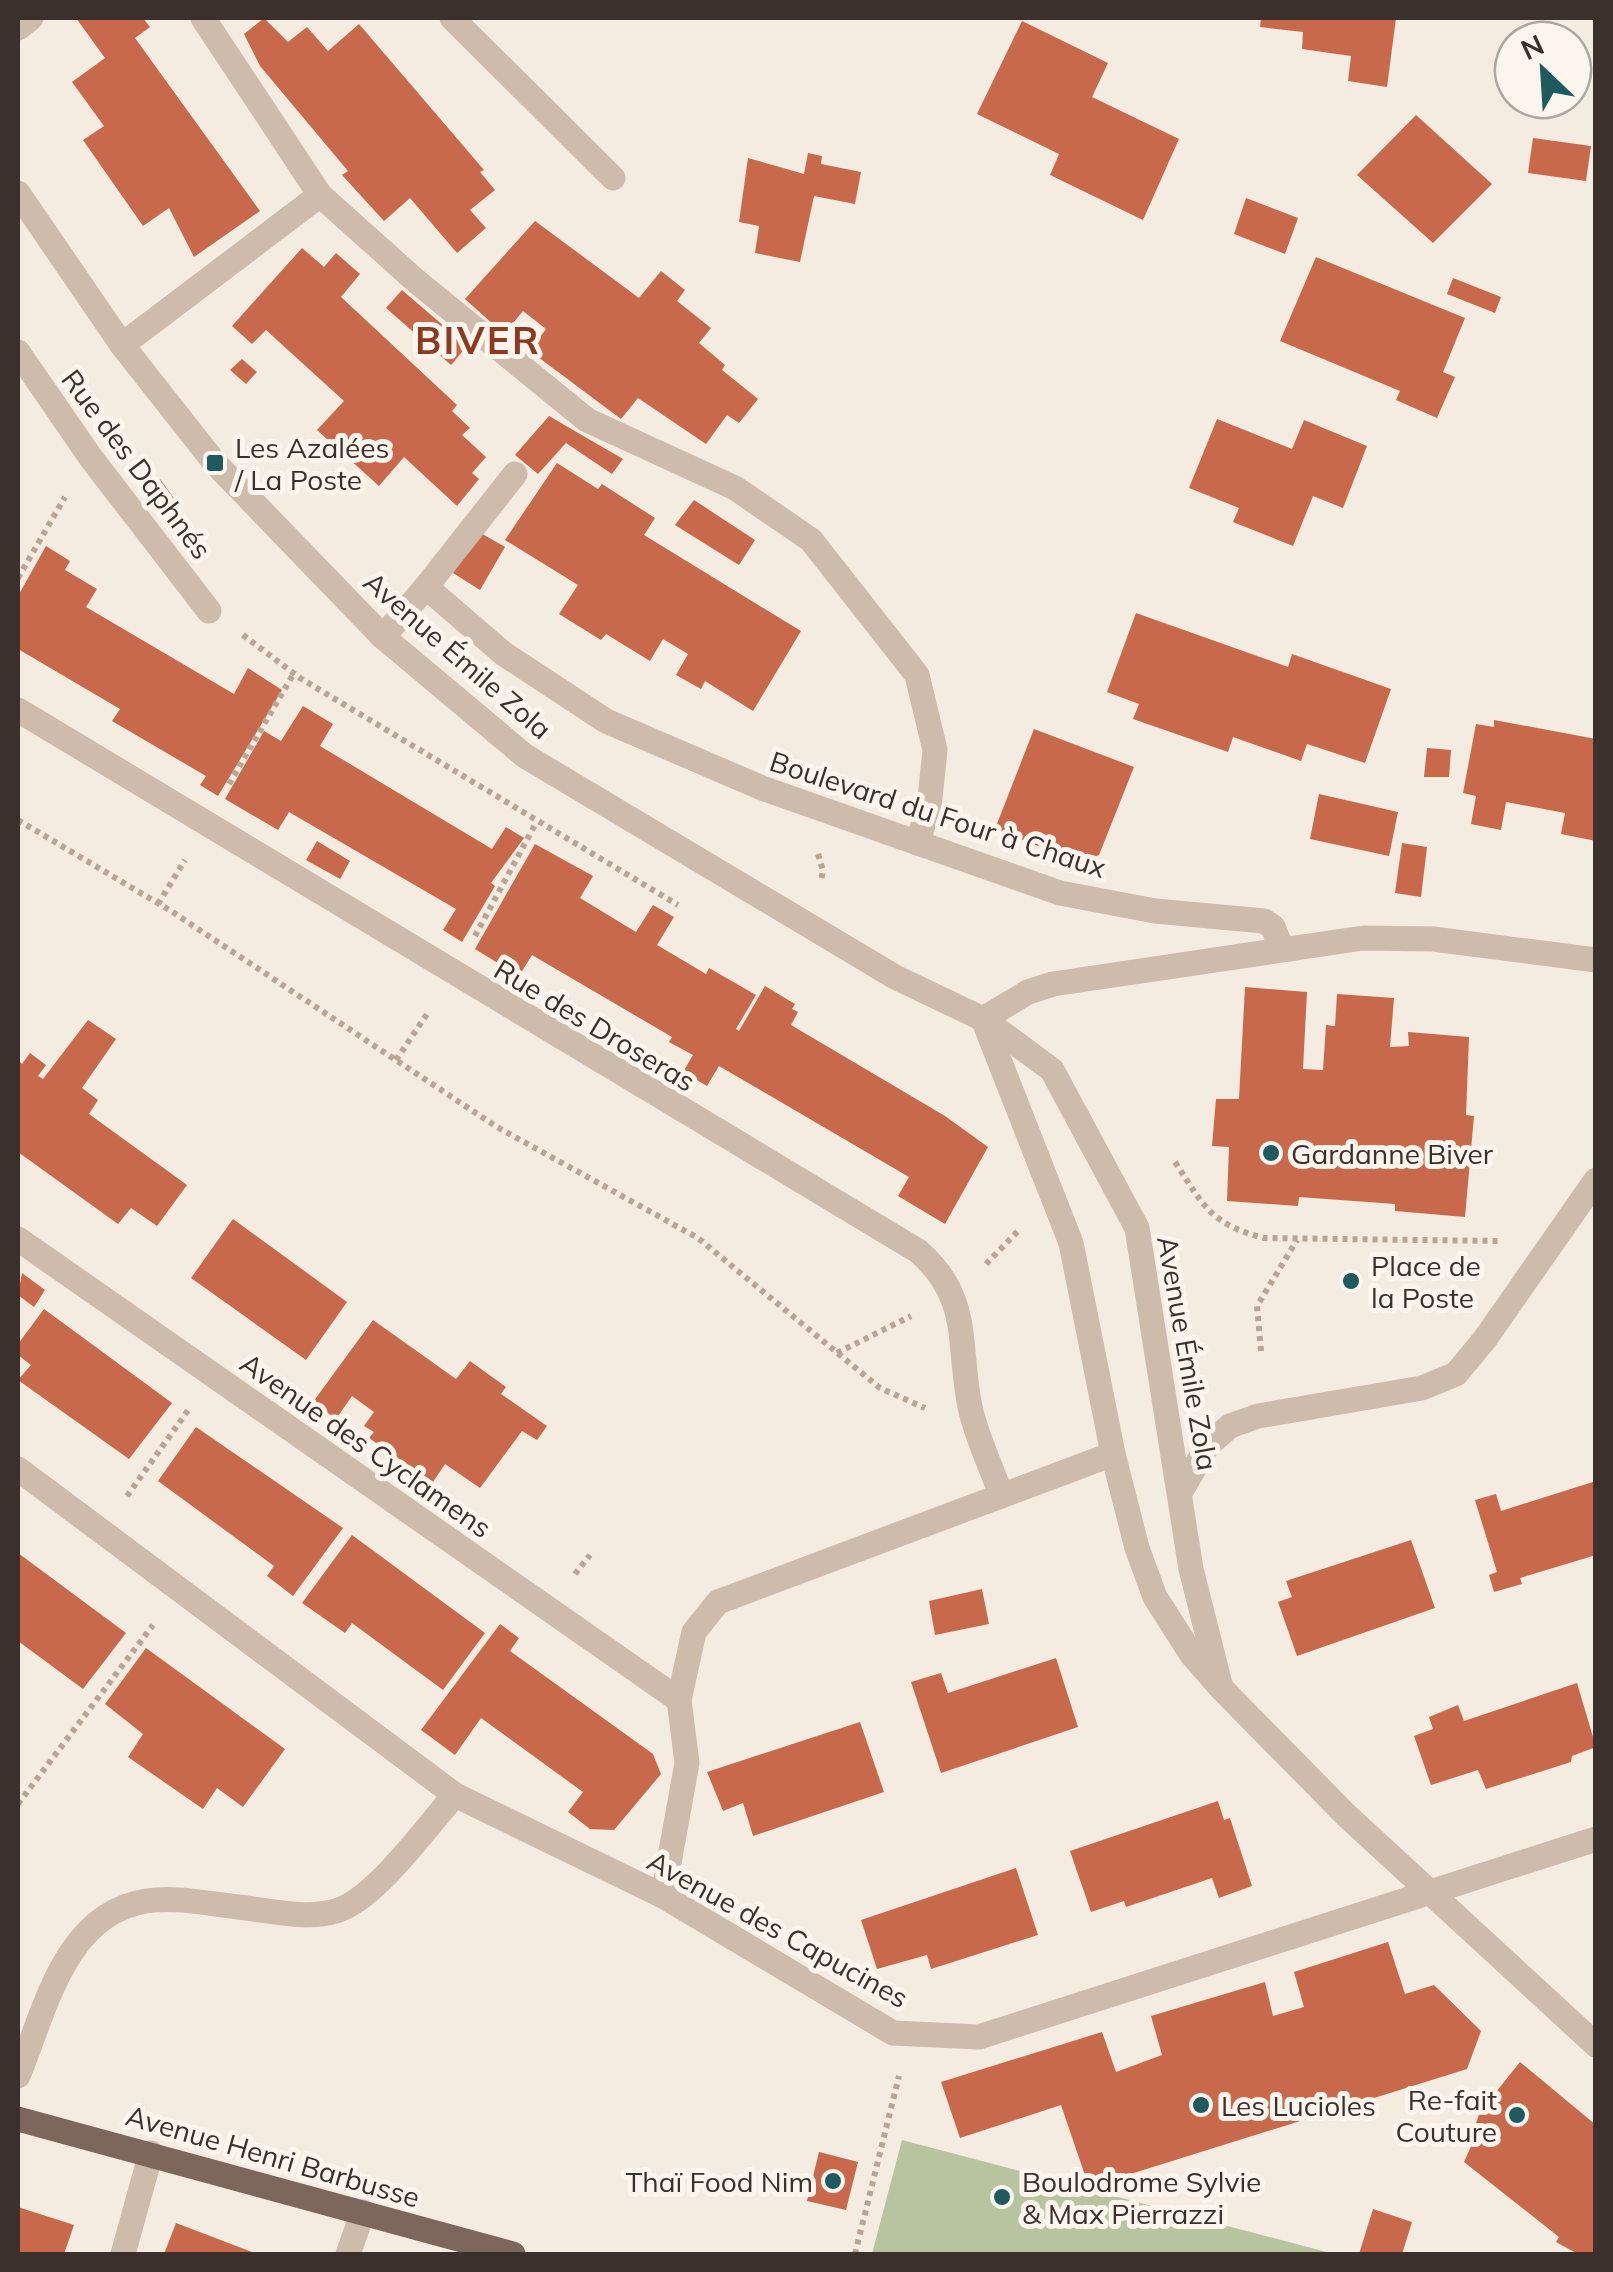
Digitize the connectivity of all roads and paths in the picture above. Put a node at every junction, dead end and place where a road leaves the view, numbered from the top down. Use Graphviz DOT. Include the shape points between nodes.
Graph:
graph roads {
  1 [pos="31,18"];
  2 [pos="203,18"];
  3 [pos="452,18"];
  4 [pos="18,28"];
  5 [pos="613,178"];
  6 [pos="18,193"];
  7 [pos="320,195"];
  8 [pos="122,345"];
  9 [pos="18,352"];
  10 [pos="91,458"];
  11 [pos="515,474"];
  12 [pos="18,578"];
  13 [pos="426,587"];
  14 [pos="209,611"];
  15 [pos="382,637"];
  16 [pos="294,673"];
  17 [pos="18,710"];
  18 [pos="18,820"];
  19 [pos="536,823"];
  20 [pos="206,824"];
  21 [pos="916,842"];
  22 [pos="1281,947"];
  23 [pos="1596,960"];
  24 [pos="453,976"];
  25 [pos="983,1019"];
  26 [pos="396,1060"];
  27 [pos="1175,1162"];
  28 [pos="1596,1180"];
  29 [pos="18,1239"];
  30 [pos="1297,1240"];
  31 [pos="1514,1240"];
  32 [pos="955,1295"];
  33 [pos="1260,1351"];
  34 [pos="836,1353"];
  35 [pos="214,1375"];
  36 [pos="939,1414"];
  37 [pos="1113,1454"];
  38 [pos="18,1469"];
  39 [pos="1180,1490"];
  40 [pos="1001,1495"];
  41 [pos="102,1530"];
  42 [pos="181,1589"];
  43 [pos="1221,1688"];
  44 [pos="679,1700"];
  45 [pos="455,1795"];
  46 [pos="18,1804"];
  47 [pos="1596,1839"];
  48 [pos="1427,1893"];
  49 [pos="662,1896"];
  50 [pos="909,2034"];
  51 [pos="1596,2045"];
  52 [pos="18,2076"];
  53 [pos="18,2118"];
  54 [pos="152,2153"];
  55 [pos="364,2212"];
  56 [pos="123,2254"];
  57 [pos="348,2254"];
  58 [pos="512,2254"];
  59 [pos="855,2254"];
  1 -- 4 [label="street"];
  2 -- 7 [label="street"];
  3 -- 5 [label="street"];
  6 -- 8 [label="street, Avenue Émile Zola"];
  7 -- 8 [label="street"];
  7 -- 21 [label="street" via="588,420 735,488 811,540 916,675 936,750 929,808"];
  8 -- 15 [label="street, Avenue Émile Zola" via="215,462"];
  9 -- 10 [label="street, Rue des Daphnés"];
  10 -- 12 [label="path"];
  10 -- 14 [label="street, Rue des Daphnés"];
  11 -- 13 [label="street"];
  13 -- 15 [label="street"];
  13 -- 21 [label="street, Boulevard du Four à Chaux" via="504,654 606,721 762,788"];
  15 -- 25 [label="street, Avenue Émile Zola" via="525,756 895,977"];
  16 -- 20 [label="path"];
  17 -- 20 [label="street, Rue des Droseras"];
  18 -- 26 [label="path" via="171,911"];
  19 -- 24 [label="path"];
  20 -- 24 [label="street, Rue des Droseras"];
  21 -- 22 [label="street, Boulevard du Four à Chaux" via="1060,893 1264,921"];
  22 -- 23 [label="street" via="1433,939"];
  22 -- 25 [label="street" via="1053,984"];
  24 -- 26 [label="path"];
  24 -- 32 [label="street, Rue des Droseras" via="918,1251"];
  25 -- 37 [label="street" via="1071,1243"];
  25 -- 39 [label="street, Avenue Émile Zola" via="1052,1070 1137,1228"];
  26 -- 34 [label="path" via="496,1127 698,1238"];
  27 -- 30 [label="path" via="1210,1216 1232,1230"];
  28 -- 39 [label="street" via="1456,1374 1422,1388 1230,1426 1208,1445"];
  29 -- 35 [label="street, Avenue des Cyclamens"];
  30 -- 31 [label="path"];
  30 -- 33 [label="path" via="1257,1306"];
  32 -- 34 [label="path"];
  32 -- 40 [label="street" via="970,1410"];
  34 -- 36 [label="path" via="880,1388"];
  35 -- 41 [label="path"];
  35 -- 44 [label="street, Avenue des Cyclamens"];
  37 -- 40 [label="street"];
  37 -- 43 [label="street" via="1136,1548 1156,1597"];
  38 -- 41 [label="street, Avenue des Capucines"];
  39 -- 43 [label="street, Avenue Émile Zola" via="1190,1569"];
  40 -- 44 [label="street" via="718,1602 694,1632"];
  41 -- 42 [label="street, Avenue des Capucines"];
  42 -- 45 [label="street, Avenue des Capucines"];
  42 -- 46 [label="path"];
  43 -- 48 [label="street"];
  44 -- 49 [label="street" via="688,1763"];
  45 -- 49 [label="street, Avenue des Capucines"];
  45 -- 52 [label="street" via="365,1895 338,1911 147,1901 110,1912 56,1976"];
  47 -- 48 [label="street, Avenue des Capucines"];
  48 -- 50 [label="street, Avenue des Capucines" via="979,2037"];
  48 -- 51 [label="street"];
  49 -- 50 [label="street, Avenue des Capucines" via="893,2033"];
  50 -- 59 [label="path"];
  53 -- 54 [label="main road, Avenue Henri Barbusse"];
  54 -- 55 [label="main road, Avenue Henri Barbusse"];
  54 -- 56 [label="street"];
  55 -- 57 [label="street"];
  55 -- 58 [label="main road, Avenue Henri Barbusse"];
}
